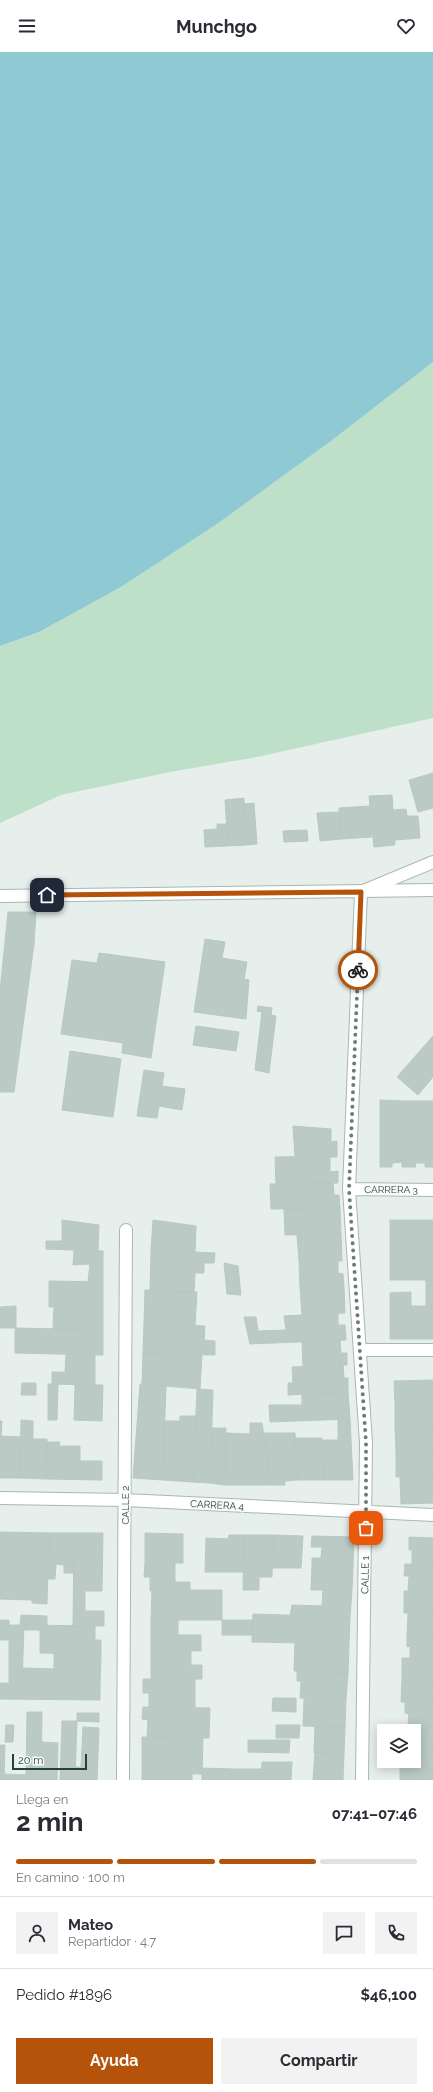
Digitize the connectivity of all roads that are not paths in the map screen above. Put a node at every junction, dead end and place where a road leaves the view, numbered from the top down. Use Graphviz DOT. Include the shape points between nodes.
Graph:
graph roads {
  1 [pos="433,862"];
  2 [pos="433,890"];
  3 [pos="361,892"];
  4 [pos="0,896"];
  5 [pos="349,1189"];
  6 [pos="433,1190"];
  7 [pos="126,1230"];
  8 [pos="360,1350"];
  9 [pos="433,1350"];
  10 [pos="0,1498"];
  11 [pos="125,1500"];
  12 [pos="366,1513"];
  13 [pos="433,1515"];
  14 [pos="123,1780"];
  15 [pos="362,1780"];
  1 -- 3 [label="street"];
  2 -- 3 [label="street"];
  3 -- 4 [label="street"];
  3 -- 5 [label="street, CALLE 1"];
  5 -- 6 [label="street, CARRERA 3"];
  5 -- 8 [label="street, CALLE 1"];
  7 -- 11 [label="street, CALLE 2"];
  8 -- 9 [label="street"];
  8 -- 12 [label="street, CALLE 1" via="366,1443"];
  10 -- 11 [label="street, CARRERA 4"];
  11 -- 12 [label="street, CARRERA 4"];
  11 -- 14 [label="street, CALLE 2"];
  12 -- 13 [label="street, CARRERA 4"];
  12 -- 15 [label="street, CALLE 1"];
}
